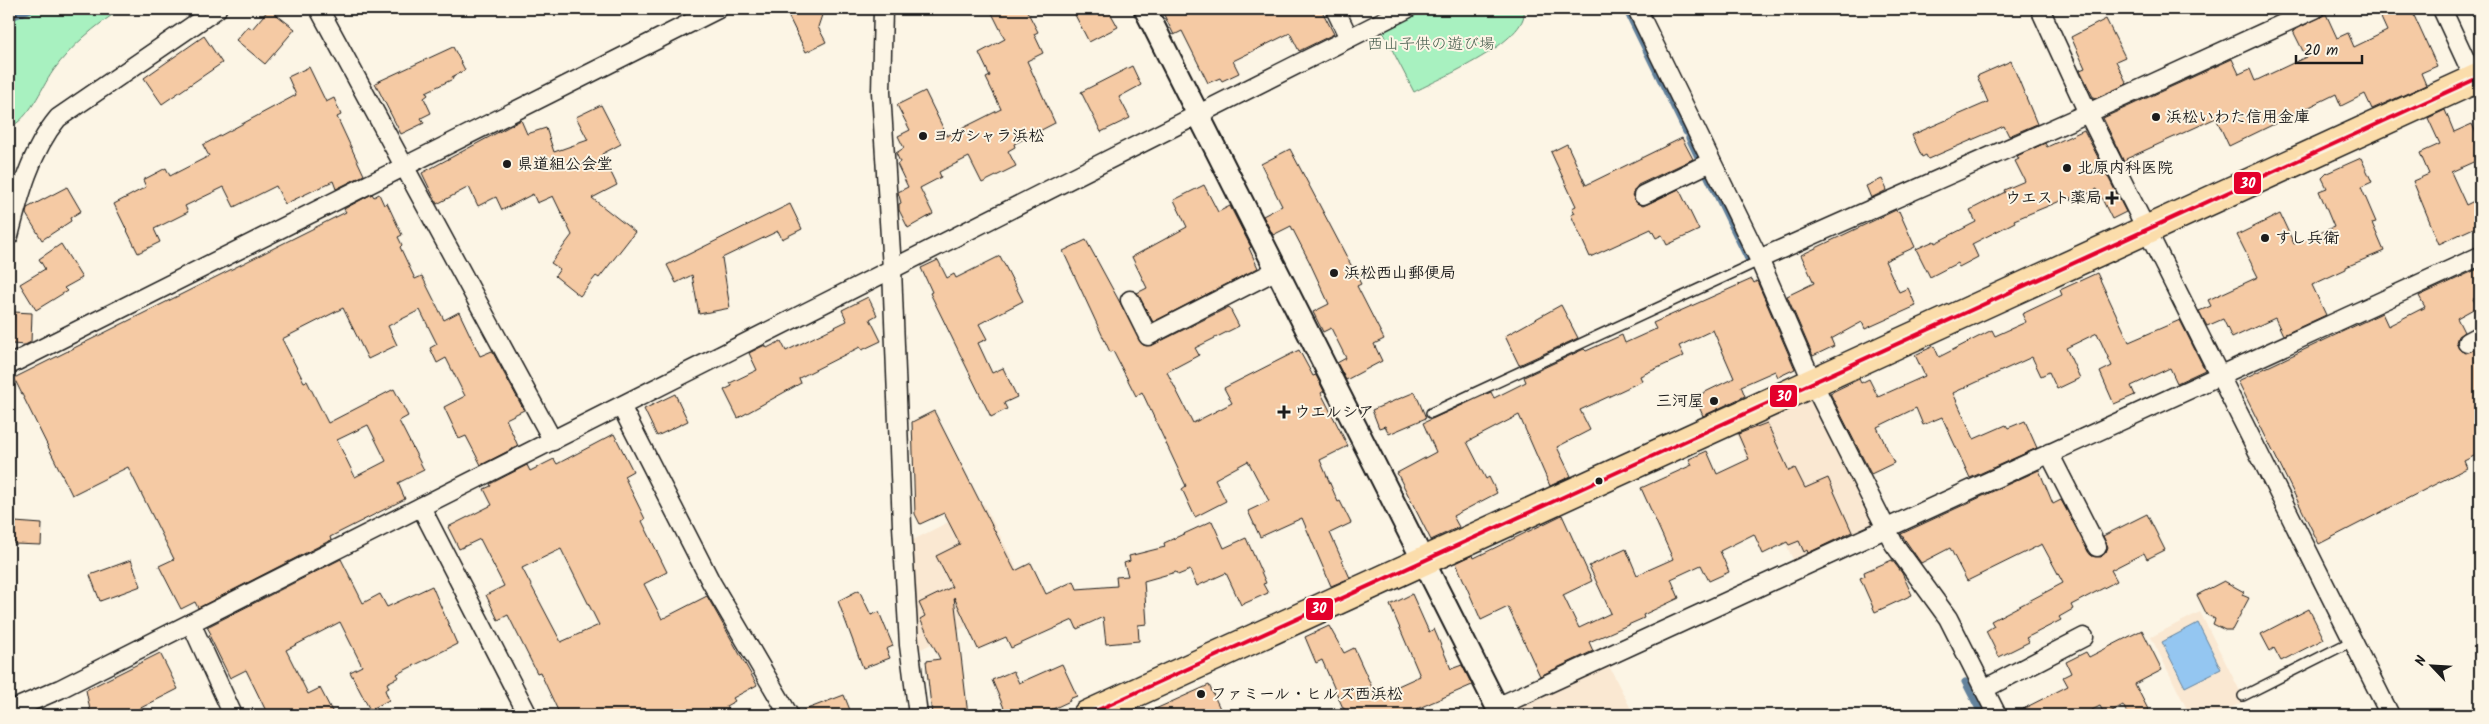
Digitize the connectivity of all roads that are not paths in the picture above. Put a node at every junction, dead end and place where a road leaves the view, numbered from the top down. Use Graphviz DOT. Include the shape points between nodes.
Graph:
graph roads {
  1 [pos="217,9"];
  2 [pos="319,9"];
  3 [pos="718,9"];
  4 [pos="883,9"];
  5 [pos="1145,9"];
  6 [pos="1335,9"];
  7 [pos="1407,9"];
  8 [pos="1637,9"];
  9 [pos="2040,9"];
  10 [pos="2315,9"];
  11 [pos="2442,9"];
  12 [pos="1349,38"];
  13 [pos="2478,83"];
  14 [pos="2088,113"];
  15 [pos="1198,114"];
  16 [pos="1711,162"];
  17 [pos="404,166"];
  18 [pos="1643,195"];
  19 [pos="2147,229"];
  20 [pos="9,236"];
  21 [pos="2480,256"];
  22 [pos="1759,260"];
  23 [pos="892,269"];
  24 [pos="1276,270"];
  25 [pos="1130,300"];
  26 [pos="9,365"];
  27 [pos="2220,375"];
  28 [pos="1813,383"];
  29 [pos="621,406"];
  30 [pos="1431,413"];
  31 [pos="553,441"];
  32 [pos="2049,453"];
  33 [pos="421,507"];
  34 [pos="1886,528"];
  35 [pos="2097,548"];
  36 [pos="1424,563"];
  37 [pos="190,623"];
  38 [pos="2084,638"];
  39 [pos="2352,640"];
  40 [pos="1984,689"];
  41 [pos="2243,696"];
  42 [pos="9,711"];
  43 [pos="1499,711"];
  44 [pos="233,715"];
  45 [pos="528,715"];
  46 [pos="789,715"];
  47 [pos="918,715"];
  48 [pos="1087,715"];
  49 [pos="1997,715"];
  50 [pos="2390,715"];
  1 -- 20 [label="street" via="58,118 36,153"];
  2 -- 17 [label="street"];
  3 -- 17 [label="street"];
  4 -- 23 [label="street" via="881,92"];
  5 -- 15 [label="street"];
  6 -- 12 [label="street"];
  7 -- 12 [label="street"];
  8 -- 16 [label="street"];
  9 -- 14 [label="street"];
  10 -- 14 [label="street"];
  11 -- 13 [label="street"];
  12 -- 15 [label="street"];
  13 -- 19 [label="main road"];
  14 -- 19 [label="street"];
  14 -- 22 [label="street"];
  15 -- 23 [label="street"];
  15 -- 24 [label="street"];
  16 -- 18 [label="street"];
  16 -- 22 [label="street"];
  17 -- 26 [label="street"];
  17 -- 31 [label="street"];
  19 -- 27 [label="street"];
  19 -- 28 [label="main road"];
  21 -- 27 [label="street"];
  22 -- 28 [label="street"];
  22 -- 30 [label="lane"];
  23 -- 29 [label="street"];
  23 -- 47 [label="street" via="902,526 909,645"];
  24 -- 25 [label="street" via="1148,336"];
  24 -- 36 [label="street"];
  27 -- 32 [label="street"];
  27 -- 39 [label="street"];
  28 -- 34 [label="street"];
  28 -- 36 [label="main road"];
  29 -- 31 [label="street"];
  29 -- 46 [label="street" via="711,582"];
  31 -- 33 [label="street"];
  32 -- 34 [label="street"];
  32 -- 35 [label="street"];
  33 -- 37 [label="street"];
  33 -- 45 [label="street"];
  34 -- 40 [label="street" via="1948,618"];
  34 -- 43 [label="street"];
  36 -- 43 [label="street"];
  36 -- 48 [label="main road"];
  37 -- 42 [label="street" via="60,689"];
  37 -- 44 [label="street"];
  38 -- 40 [label="street"];
  39 -- 41 [label="lane"];
  39 -- 50 [label="street"];
  40 -- 49 [label="street"];
}
